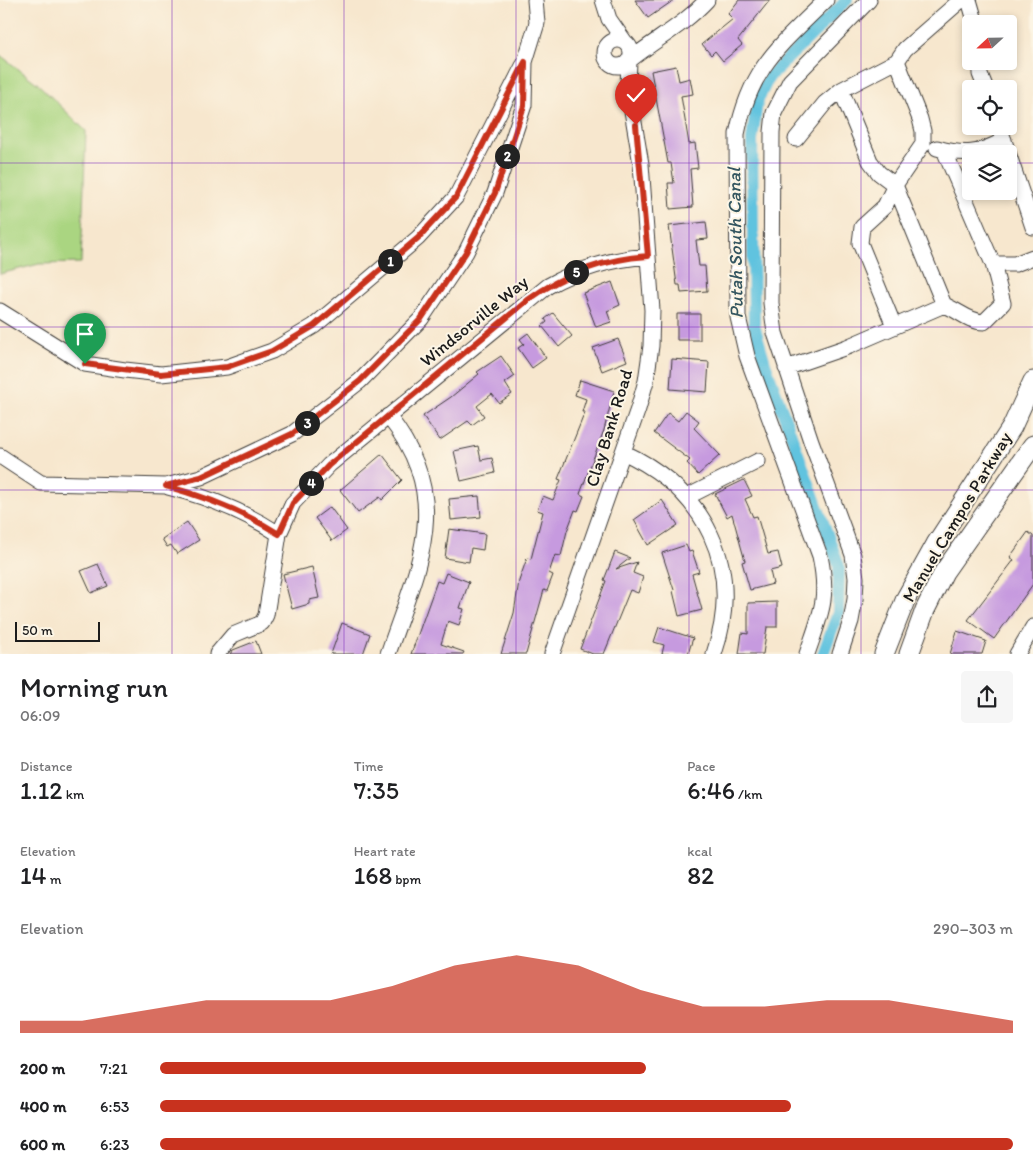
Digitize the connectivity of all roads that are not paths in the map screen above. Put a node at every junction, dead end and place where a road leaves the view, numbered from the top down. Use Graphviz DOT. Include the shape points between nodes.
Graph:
graph roads {
  1 [pos="535,0"];
  2 [pos="603,0"];
  3 [pos="707,0"];
  4 [pos="826,0"];
  5 [pos="869,0"];
  6 [pos="961,0"];
  7 [pos="969,0"];
  8 [pos="973,15"];
  9 [pos="608,19"];
  10 [pos="625,42"];
  11 [pos="652,42"];
  12 [pos="606,48"];
  13 [pos="630,60"];
  14 [pos="897,60"];
  15 [pos="525,62"];
  16 [pos="612,65"];
  17 [pos="628,87"];
  18 [pos="841,90"];
  19 [pos="1000,135"];
  20 [pos="1003,135"];
  21 [pos="796,140"];
  22 [pos="923,144"];
  23 [pos="944,150"];
  24 [pos="895,185"];
  25 [pos="1033,227"];
  26 [pos="648,256"];
  27 [pos="1033,257"];
  28 [pos="993,264"];
  29 [pos="944,305"];
  30 [pos="0,311"];
  31 [pos="894,326"];
  32 [pos="786,368"];
  33 [pos="1033,381"];
  34 [pos="388,416"];
  35 [pos="1033,445"];
  36 [pos="623,452"];
  37 [pos="0,456"];
  38 [pos="758,461"];
  39 [pos="166,486"];
  40 [pos="687,497"];
  41 [pos="279,534"];
  42 [pos="1033,627"];
  43 [pos="217,654"];
  44 [pos="388,654"];
  45 [pos="552,654"];
  46 [pos="714,654"];
  47 [pos="807,654"];
  48 [pos="840,654"];
  49 [pos="884,654"];
  50 [pos="909,654"];
  51 [pos="1017,654"];
  1 -- 15 [label="street" via="537,23"];
  2 -- 9 [label="street, Clay Bank Road"];
  3 -- 11 [label="street" via="673,31"];
  4 -- 47 [label="street" via="768,58 751,84 737,134 738,317 747,356 820,556 825,582 823,606"];
  5 -- 32 [label="street" via="790,81 774,113 772,303 775,333"];
  6 -- 14 [label="street" via="905,49"];
  7 -- 8 [label="street"];
  9 -- 10 [label="street, Clay Bank Road"];
  9 -- 12 [label="street, Clay Bank Road"];
  10 -- 11 [label="street"];
  10 -- 12 [label="street" via="612,41"];
  10 -- 13 [label="street, Clay Bank Road" via="632,52"];
  11 -- 13 [label="street"];
  12 -- 16 [label="street, Clay Bank Road" via="606,58"];
  13 -- 16 [label="street" via="621,66"];
  13 -- 17 [label="street, Clay Bank Road"];
  14 -- 18 [label="street"];
  14 -- 22 [label="street" via="920,119"];
  15 -- 30 [label="street" via="456,197 418,238 314,326 272,351 227,367 161,374 125,370 85,364"];
  15 -- 39 [label="street" via="524,106 495,193 466,252 421,319 360,381 292,434 201,477"];
  16 -- 17 [label="street, Clay Bank Road"];
  17 -- 26 [label="street, Clay Bank Road" via="641,164"];
  18 -- 21 [label="street" via="825,103"];
  18 -- 24 [label="street" via="870,161"];
  19 -- 23 [label="street" via="983,151 965,154"];
  20 -- 25 [label="street"];
  22 -- 23 [label="street"];
  22 -- 24 [label="street"];
  23 -- 28 [label="street"];
  24 -- 29 [label="street"];
  24 -- 31 [label="street" via="885,206 862,227 859,235"];
  26 -- 34 [label="street, Windsorville Way" via="615,259 590,266 548,286"];
  26 -- 36 [label="street, Clay Bank Road" via="651,346 646,381"];
  27 -- 28 [label="street" via="1015,264"];
  28 -- 29 [label="street" via="1003,303 984,322 974,322 958,310"];
  29 -- 31 [label="street"];
  31 -- 32 [label="street" via="847,347"];
  32 -- 48 [label="street" via="853,555 855,599"];
  33 -- 49 [label="main road, Manuel Campos Parkway" via="1012,427 910,590"];
  34 -- 41 [label="street, Windsorville Way" via="310,483 293,503"];
  34 -- 44 [label="street" via="406,440 417,463 424,489 427,522 423,553"];
  35 -- 50 [label="main road, Manuel Campos Parkway" via="944,572 925,610"];
  36 -- 40 [label="street" via="656,469"];
  36 -- 45 [label="street, Clay Bank Road"];
  37 -- 39 [label="street" via="41,483"];
  38 -- 40 [label="street"];
  39 -- 41 [label="street" via="203,496 254,518"];
  40 -- 46 [label="street" via="712,538 722,571 724,610"];
  41 -- 43 [label="street, Windsorville Way" via="262,623 233,635"];
  42 -- 51 [label="street"];
}
